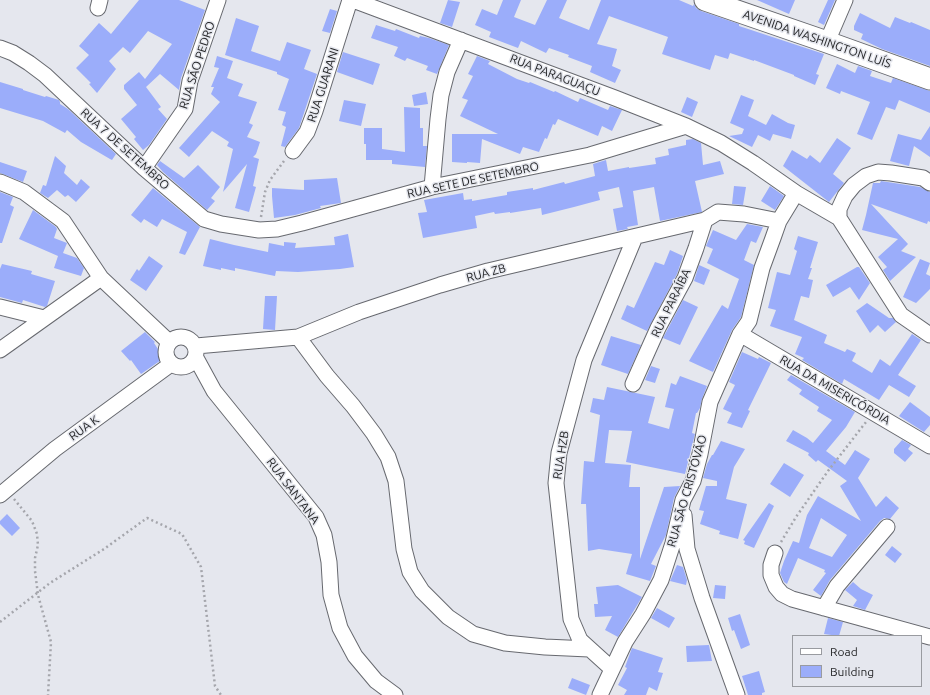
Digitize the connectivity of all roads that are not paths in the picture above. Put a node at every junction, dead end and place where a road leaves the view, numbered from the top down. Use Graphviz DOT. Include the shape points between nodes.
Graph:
graph roads {
  1 [pos="218,0"];
  2 [pos="352,0"];
  3 [pos="705,0"];
  4 [pos="845,0"];
  5 [pos="461,40"];
  6 [pos="827,42"];
  7 [pos="0,48"];
  8 [pos="930,78"];
  9 [pos="686,126"];
  10 [pos="293,151"];
  11 [pos="144,168"];
  12 [pos="928,177"];
  13 [pos="0,182"];
  14 [pos="432,187"];
  15 [pos="796,193"];
  16 [pos="839,218"];
  17 [pos="705,220"];
  18 [pos="779,221"];
  19 [pos="259,230"];
  20 [pos="635,237"];
  21 [pos="101,278"];
  22 [pos="0,307"];
  23 [pos="44,318"];
  24 [pos="740,334"];
  25 [pos="930,335"];
  26 [pos="298,337"];
  27 [pos="169,342"];
  28 [pos="0,350"];
  29 [pos="196,352"];
  30 [pos="172,364"];
  31 [pos="634,384"];
  32 [pos="930,446"];
  33 [pos="3,493"];
  34 [pos="683,500"];
  35 [pos="888,527"];
  36 [pos="775,553"];
  37 [pos="824,608"];
  38 [pos="930,637"];
  39 [pos="589,649"];
  40 [pos="612,669"];
  41 [pos="395,695"];
  42 [pos="600,695"];
  43 [pos="737,695"];
  1 -- 11 [label="street, RUA SÃO PEDRO" via="190,82 185,109"];
  2 -- 5 [label="street, RUA PARAGUAÇU"];
  2 -- 10 [label="street, RUA GUARANI" via="307,132"];
  3 -- 6 [label="main road, AVENIDA WASHINGTON LUÍS"];
  4 -- 6 [label="street"];
  5 -- 9 [label="street, RUA PARAGUAÇU"];
  5 -- 14 [label="street" via="447,72 441,96"];
  6 -- 8 [label="main road, AVENIDA WASHINGTON LUÍS"];
  7 -- 11 [label="street, RUA 7 DE SETEMBRO" via="29,63 45,75"];
  9 -- 14 [label="street, RUA SETE DE SETEMBRO" via="590,155"];
  9 -- 15 [label="street, RUA PARAGUAÇU" via="721,144"];
  11 -- 19 [label="street, RUA 7 DE SETEMBRO" via="204,218 221,224"];
  12 -- 16 [label="street" via="878,172 866,176 845,196 838,209"];
  13 -- 21 [label="street" via="24,192 63,221"];
  14 -- 19 [label="street, RUA SETE DE SETEMBRO" via="302,223"];
  15 -- 16 [label="street, RUA PARAGUAÇU"];
  15 -- 18 [label="street, RUA SÃO CRISTÓVÃO"];
  16 -- 25 [label="street" via="901,315"];
  17 -- 18 [label="street, RUA ZB" via="718,212 731,212"];
  17 -- 20 [label="street, RUA ZB"];
  17 -- 31 [label="street, RUA PARAÍBA" via="685,278 658,328"];
  18 -- 24 [label="street, RUA SÃO CRISTÓVÃO" via="762,268 749,321"];
  20 -- 26 [label="street, RUA ZB" via="440,285 359,312"];
  20 -- 39 [label="street, RUA HZB" via="584,360 559,453 556,483 571,619 580,640"];
  21 -- 23 [label="street"];
  21 -- 27 [label="street"];
  22 -- 23 [label="street"];
  23 -- 28 [label="street"];
  24 -- 32 [label="street, RUA DA MISERICÓRDIA"];
  24 -- 34 [label="street, RUA SÃO CRISTÓVÃO" via="710,402 693,481"];
  26 -- 29 [label="street, RUA ZB"];
  26 -- 39 [label="street" via="374,434 388,457 396,481 404,549 410,572 422,591 448,616 473,634 505,643"];
  27 -- 29 [label="street" via="181,336 187,338 192,341"];
  27 -- 30 [label="street" via="166,354 167,360"];
  29 -- 30 [label="street" via="192,364 178,368"];
  29 -- 41 [label="street, RUA SANTANA" via="214,391 316,517 324,535 331,595 340,628 355,656 376,681"];
  30 -- 33 [label="street, RUA K" via="55,449"];
  34 -- 40 [label="street, RUA SÃO CRISTÓVÃO" via="661,580"];
  34 -- 43 [label="street" via="687,549"];
  35 -- 37 [label="street" via="836,586"];
  36 -- 37 [label="street" via="770,565 771,575 779,591 792,600"];
  37 -- 38 [label="street"];
  39 -- 40 [label="street, RUA HZB"];
  40 -- 42 [label="street, RUA SÃO CRISTÓVÃO"];
}
